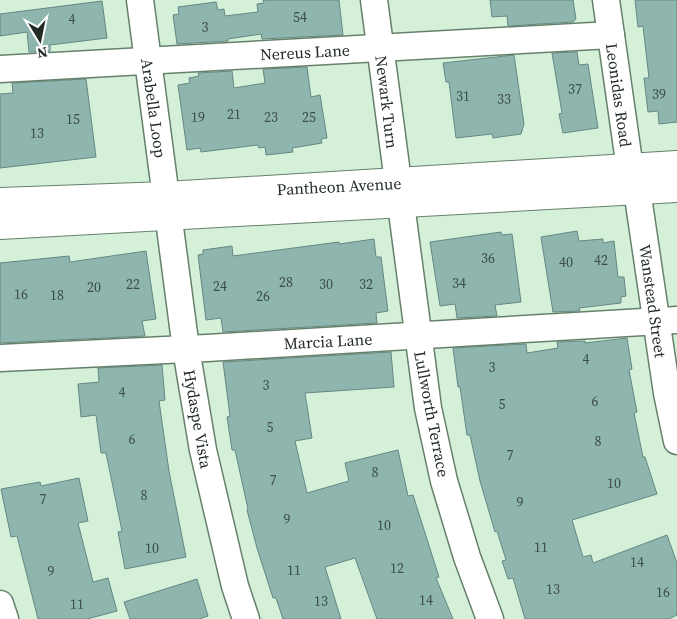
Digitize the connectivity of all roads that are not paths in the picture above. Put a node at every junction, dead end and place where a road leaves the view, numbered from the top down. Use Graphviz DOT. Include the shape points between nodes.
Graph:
graph roads {
  1 [pos="140,0"];
  2 [pos="374,0"];
  3 [pos="606,0"];
  4 [pos="611,35"];
  5 [pos="380,48"];
  6 [pos="148,61"];
  7 [pos="0,69"];
  8 [pos="677,165"];
  9 [pos="633,179"];
  10 [pos="677,188"];
  11 [pos="399,193"];
  12 [pos="0,202"];
  13 [pos="167,206"];
  14 [pos="0,225"];
  15 [pos="666,321"];
  16 [pos="418,335"];
  17 [pos="186,349"];
  18 [pos="0,358"];
  19 [pos="677,441"];
  20 [pos="0,604"];
  21 [pos="5,619"];
  22 [pos="246,619"];
  23 [pos="490,619"];
  1 -- 6 [label="street, Arabella Loop"];
  2 -- 5 [label="street, Newark Turn"];
  3 -- 4 [label="street, Leonidas Road"];
  4 -- 5 [label="street, Nereus Lane"];
  4 -- 9 [label="street, Leonidas Road"];
  5 -- 6 [label="street, Nereus Lane"];
  5 -- 11 [label="street, Newark Turn"];
  6 -- 7 [label="street, Nereus Lane"];
  6 -- 13 [label="street, Arabella Loop"];
  8 -- 9 [label="main road, Pantheon Avenue"];
  9 -- 10 [label="main road, Pantheon Avenue"];
  9 -- 11 [label="main road, Pantheon Avenue"];
  9 -- 15 [label="street, Wanstead Street"];
  11 -- 13 [label="main road, Pantheon Avenue"];
  11 -- 16 [label="street, Lullworth Terrace"];
  12 -- 13 [label="main road, Pantheon Avenue"];
  13 -- 14 [label="main road, Pantheon Avenue"];
  13 -- 17 [label="street, Hydaspe Vista"];
  15 -- 16 [label="street, Marcia Lane"];
  15 -- 19 [label="street, Wanstead Street" via="667,393"];
  16 -- 17 [label="street, Marcia Lane"];
  16 -- 23 [label="street, Lullworth Terrace" via="428,408 444,482"];
  17 -- 18 [label="street, Marcia Lane"];
  17 -- 22 [label="street, Hydaspe Vista" via="202,450"];
  20 -- 21 [label="street"];
}
